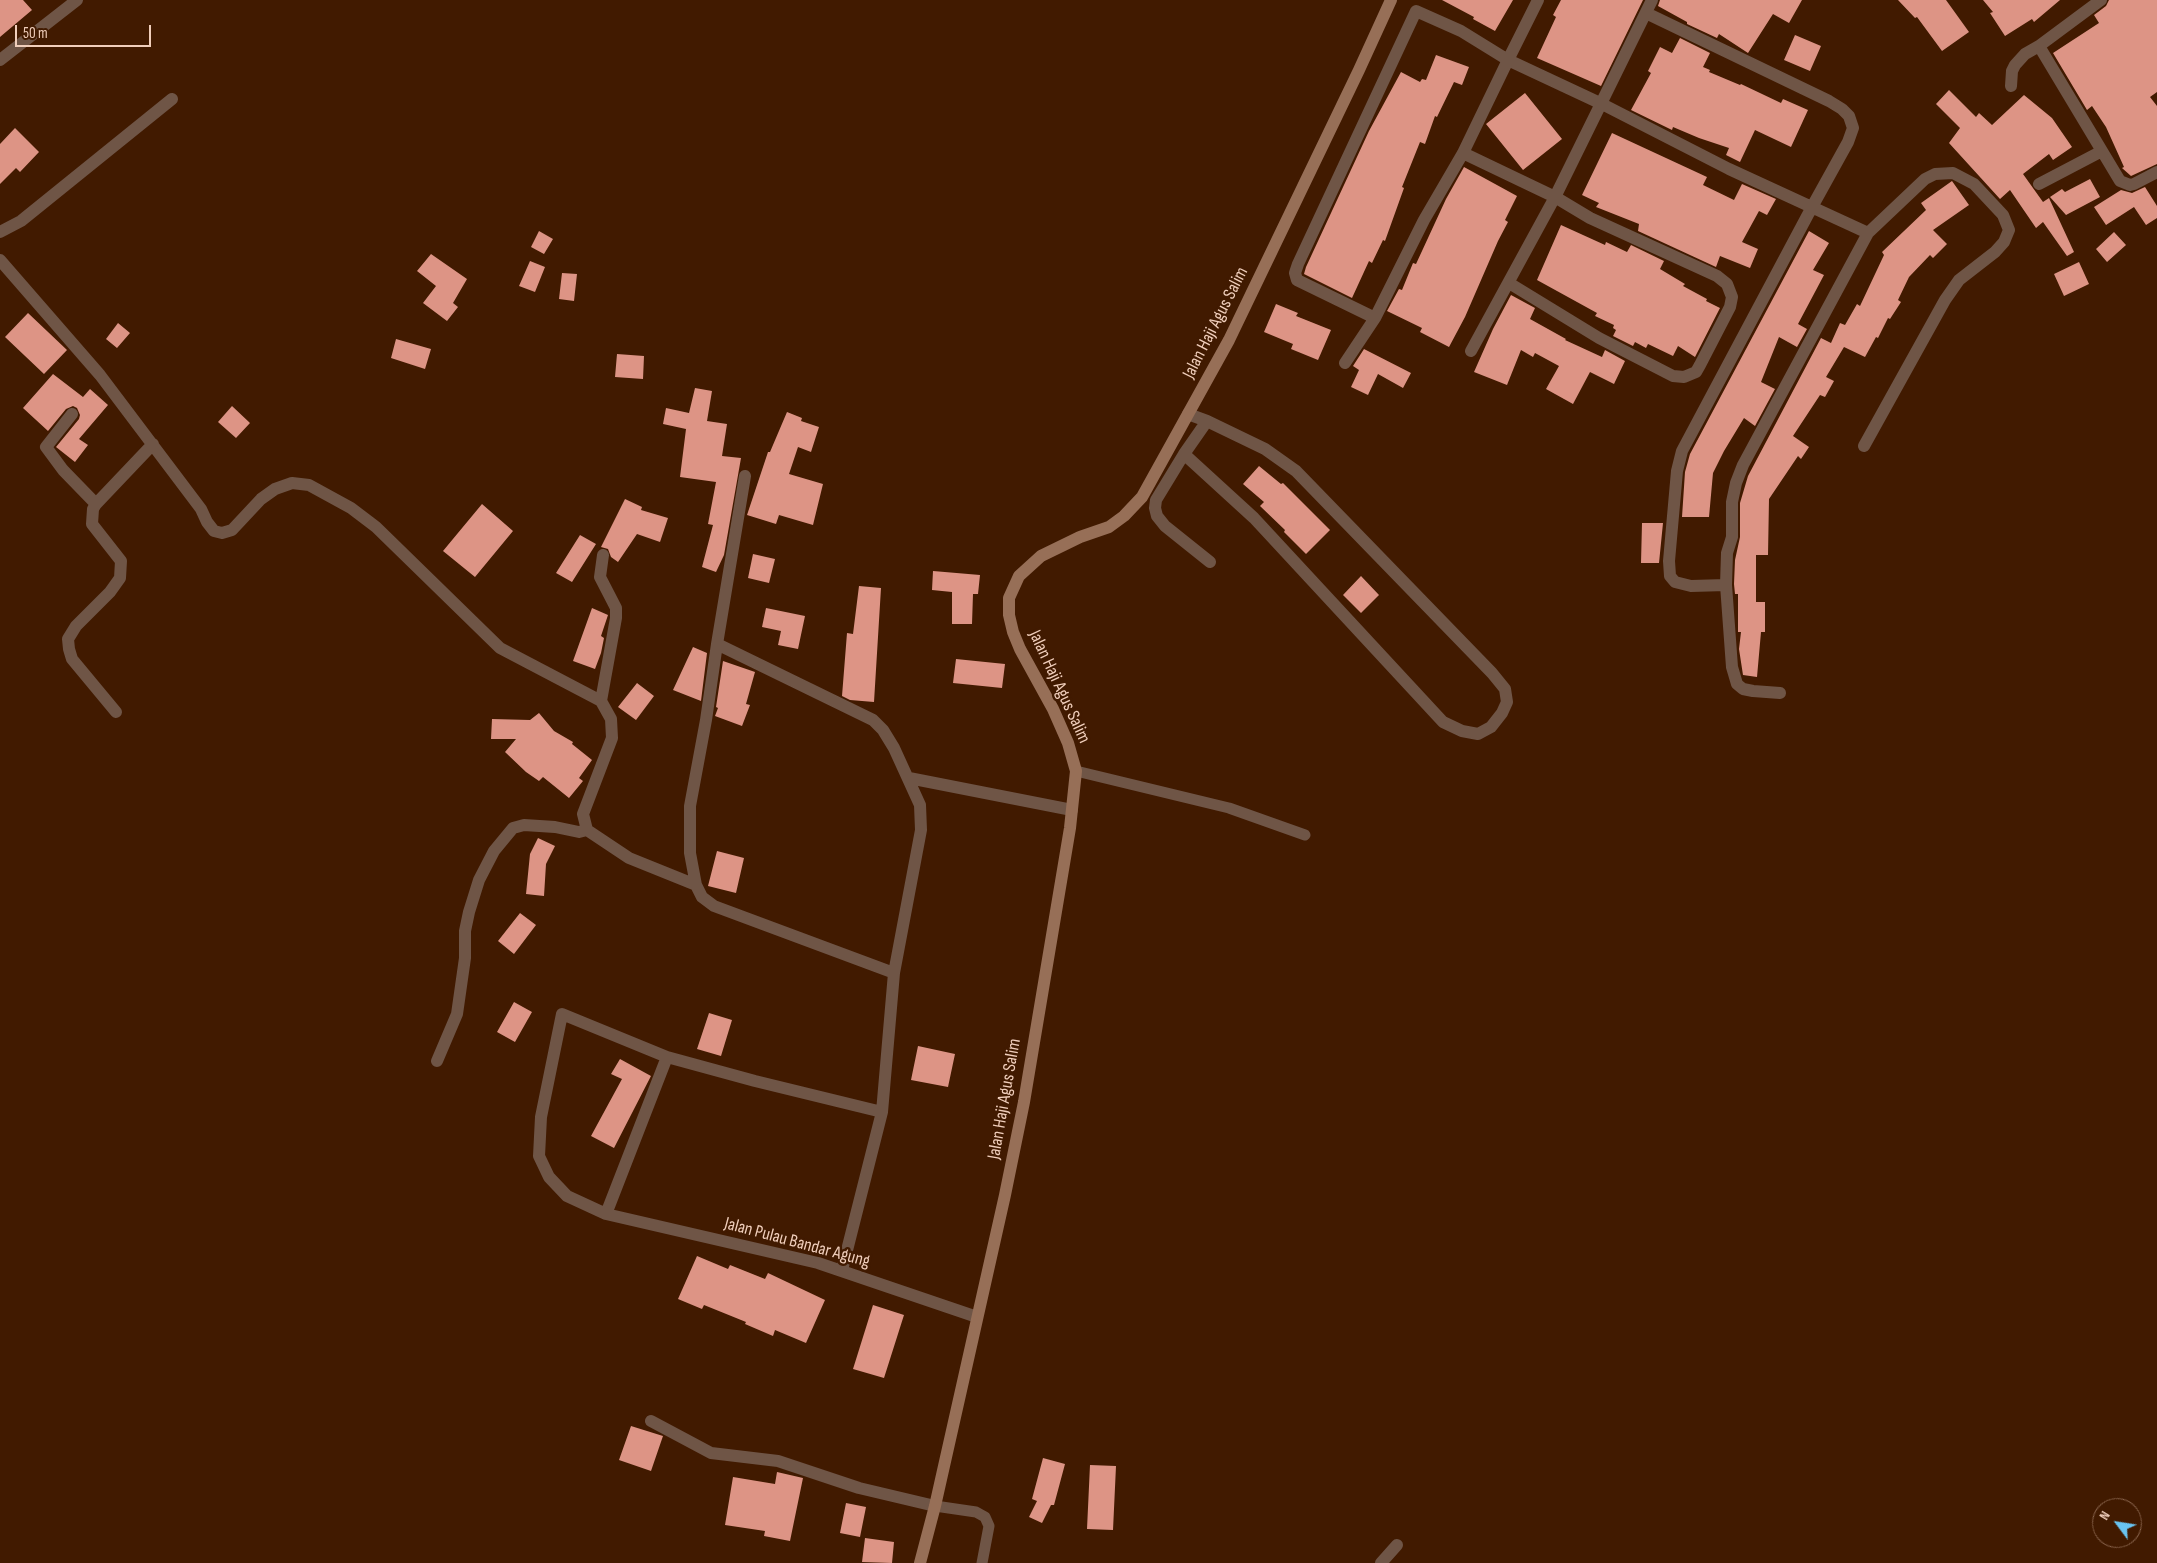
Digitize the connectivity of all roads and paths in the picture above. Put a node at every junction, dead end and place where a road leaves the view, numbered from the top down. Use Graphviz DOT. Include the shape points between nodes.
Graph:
graph roads {
  1 [pos="77,0"];
  2 [pos="1391,0"];
  3 [pos="1538,0"];
  4 [pos="1652,0"];
  5 [pos="2101,0"];
  6 [pos="1419,5"];
  7 [pos="1646,13"];
  8 [pos="2039,46"];
  9 [pos="0,60"];
  10 [pos="1508,60"];
  11 [pos="2011,86"];
  12 [pos="172,99"];
  13 [pos="1602,104"];
  14 [pos="2102,151"];
  15 [pos="1463,153"];
  16 [pos="2157,172"];
  17 [pos="2039,184"];
  18 [pos="1555,197"];
  19 [pos="1812,207"];
  20 [pos="0,232"];
  21 [pos="1868,233"];
  22 [pos="0,260"];
  23 [pos="1509,283"];
  24 [pos="1375,318"];
  25 [pos="1471,351"];
  26 [pos="1345,363"];
  27 [pos="72,414"];
  28 [pos="1188,414"];
  29 [pos="1207,421"];
  30 [pos="153,444"];
  31 [pos="1864,446"];
  32 [pos="1184,454"];
  33 [pos="745,476"];
  34 [pos="96,504"];
  35 [pos="603,555"];
  36 [pos="1210,562"];
  37 [pos="1726,585"];
  38 [pos="717,644"];
  39 [pos="1780,693"];
  40 [pos="601,701"];
  41 [pos="116,712"];
  42 [pos="1076,771"];
  43 [pos="909,778"];
  44 [pos="1072,810"];
  45 [pos="587,830"];
  46 [pos="1305,835"];
  47 [pos="696,885"];
  48 [pos="894,973"];
  49 [pos="667,1057"];
  50 [pos="436,1061"];
  51 [pos="882,1112"];
  52 [pos="606,1214"];
  53 [pos="842,1270"];
  54 [pos="977,1316"];
  55 [pos="651,1421"];
  56 [pos="935,1506"];
  57 [pos="1398,1545"];
  58 [pos="920,1563"];
  59 [pos="982,1563"];
  60 [pos="1381,1563"];
  1 -- 9 [label="street"];
  2 -- 28 [label="street, Jalan Haji Agus Salim" via="1229,340"];
  3 -- 10 [label="street"];
  4 -- 7 [label="street"];
  5 -- 8 [label="street"];
  6 -- 10 [label="street"];
  6 -- 24 [label="street" via="1295,273 1298,280 1308,286"];
  7 -- 13 [label="street"];
  7 -- 19 [label="street" via="1842,108 1849,116 1852,128 1848,142"];
  8 -- 11 [label="street" via="2015,65"];
  8 -- 14 [label="street"];
  10 -- 13 [label="street"];
  10 -- 15 [label="street"];
  12 -- 20 [label="street" via="21,221"];
  13 -- 18 [label="street"];
  13 -- 19 [label="street"];
  14 -- 16 [label="street" via="2120,181 2126,184 2134,184"];
  14 -- 17 [label="street"];
  15 -- 18 [label="street"];
  15 -- 24 [label="street" via="1424,220"];
  18 -- 23 [label="street"];
  18 -- 23 [label="street" via="1590,218 1717,276 1727,284 1732,297 1730,307 1700,365 1690,376 1673,376 1599,338"];
  19 -- 21 [label="street"];
  19 -- 37 [label="street" via="1690,436 1676,471 1670,576 1674,582 1691,586"];
  21 -- 31 [label="street" via="1925,179 1953,172 1974,184 2003,215 2009,230 1995,252 1959,280 1945,300"];
  21 -- 37 [label="street" via="1743,465 1732,502 1732,537 1727,553"];
  22 -- 30 [label="street" via="100,375"];
  23 -- 25 [label="street"];
  24 -- 26 [label="street"];
  27 -- 34 [label="street" via="46,447"];
  28 -- 29 [label="street"];
  28 -- 42 [label="street, Jalan Haji Agus Salim" via="1142,497 1124,516 1109,528 1040,556 1020,576 1010,598 1013,632 1054,709"];
  29 -- 32 [label="street"];
  29 -- 32 [label="street" via="1265,448 1296,471 1492,673 1505,689 1507,702 1502,713 1490,727 1478,734 1462,732 1443,722 1254,518"];
  30 -- 34 [label="street"];
  30 -- 40 [label="street" via="214,530 222,533 232,530 261,499 276,489 292,483 309,485 376,527 500,648"];
  32 -- 36 [label="street" via="1156,500 1155,508 1165,526"];
  33 -- 38 [label="street"];
  34 -- 41 [label="street" via="91,516 92,524 118,556 120,578 68,639 72,659"];
  35 -- 40 [label="street" via="600,577 616,608 616,618"];
  37 -- 39 [label="street" via="1732,667 1737,684 1753,691"];
  38 -- 43 [label="street" via="873,720 883,730"];
  38 -- 47 [label="street" via="690,806 690,853"];
  40 -- 45 [label="street" via="611,719 612,738 583,814"];
  42 -- 44 [label="street, Jalan Haji Agus Salim"];
  42 -- 46 [label="lane" via="1228,808"];
  43 -- 44 [label="street"];
  43 -- 48 [label="street" via="920,804 921,830"];
  44 -- 54 [label="street, Jalan Haji Agus Salim" via="1024,1102"];
  45 -- 47 [label="street" via="629,858"];
  45 -- 50 [label="street" via="513,828 494,851 470,912 456,1014"];
  47 -- 48 [label="street" via="702,897 714,906"];
  48 -- 51 [label="street"];
  49 -- 51 [label="street"];
  49 -- 52 [label="street"];
  49 -- 52 [label="street, Jalan Pulau Bandar Agung" via="562,1014 541,1117 539,1156 549,1178 567,1196"];
  51 -- 53 [label="street"];
  52 -- 53 [label="street, Jalan Pulau Bandar Agung"];
  53 -- 54 [label="street, Jalan Pulau Bandar Agung"];
  54 -- 56 [label="street, Jalan Haji Agus Salim"];
  55 -- 56 [label="street" via="711,1453 778,1461 859,1488"];
  56 -- 58 [label="street, Jalan Haji Agus Salim"];
  56 -- 59 [label="lane" via="976,1512 985,1517 989,1526"];
  57 -- 60 [label="street"];
}
